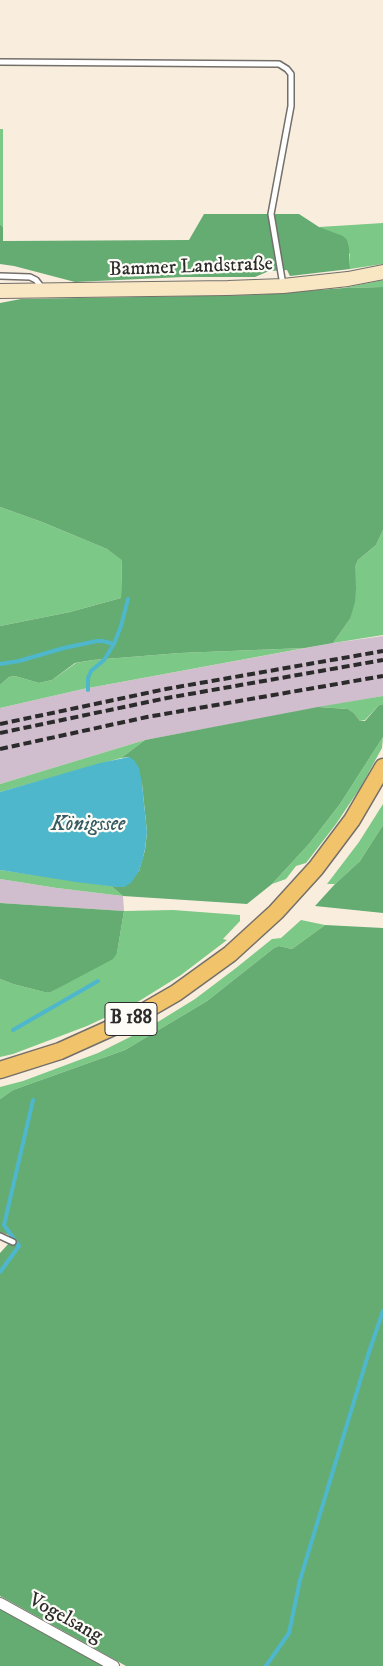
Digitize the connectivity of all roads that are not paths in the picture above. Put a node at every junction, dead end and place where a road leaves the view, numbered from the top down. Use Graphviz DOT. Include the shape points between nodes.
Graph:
graph roads {
  1 [pos="0,62"];
  2 [pos="383,272"];
  3 [pos="0,276"];
  4 [pos="283,286"];
  5 [pos="0,291"];
  6 [pos="45,291"];
  7 [pos="383,767"];
  8 [pos="0,1070"];
  9 [pos="0,1236"];
  10 [pos="13,1242"];
  11 [pos="0,1603"];
  12 [pos="114,1666"];
  1 -- 4 [label="lane" via="279,64 287,69 291,74 292,106 271,214"];
  2 -- 4 [label="main road, Bammer Landstraße"];
  3 -- 6 [label="lane" via="30,277"];
  4 -- 6 [label="main road, Bammer Landstraße"];
  5 -- 6 [label="main road, Bammer Landstraße"];
  7 -- 8 [label="main road, B 188" via="352,820 301,885 247,939 194,980 131,1019 60,1051"];
  9 -- 10 [label="lane"];
  11 -- 12 [label="street, Vogelsang"];
}
